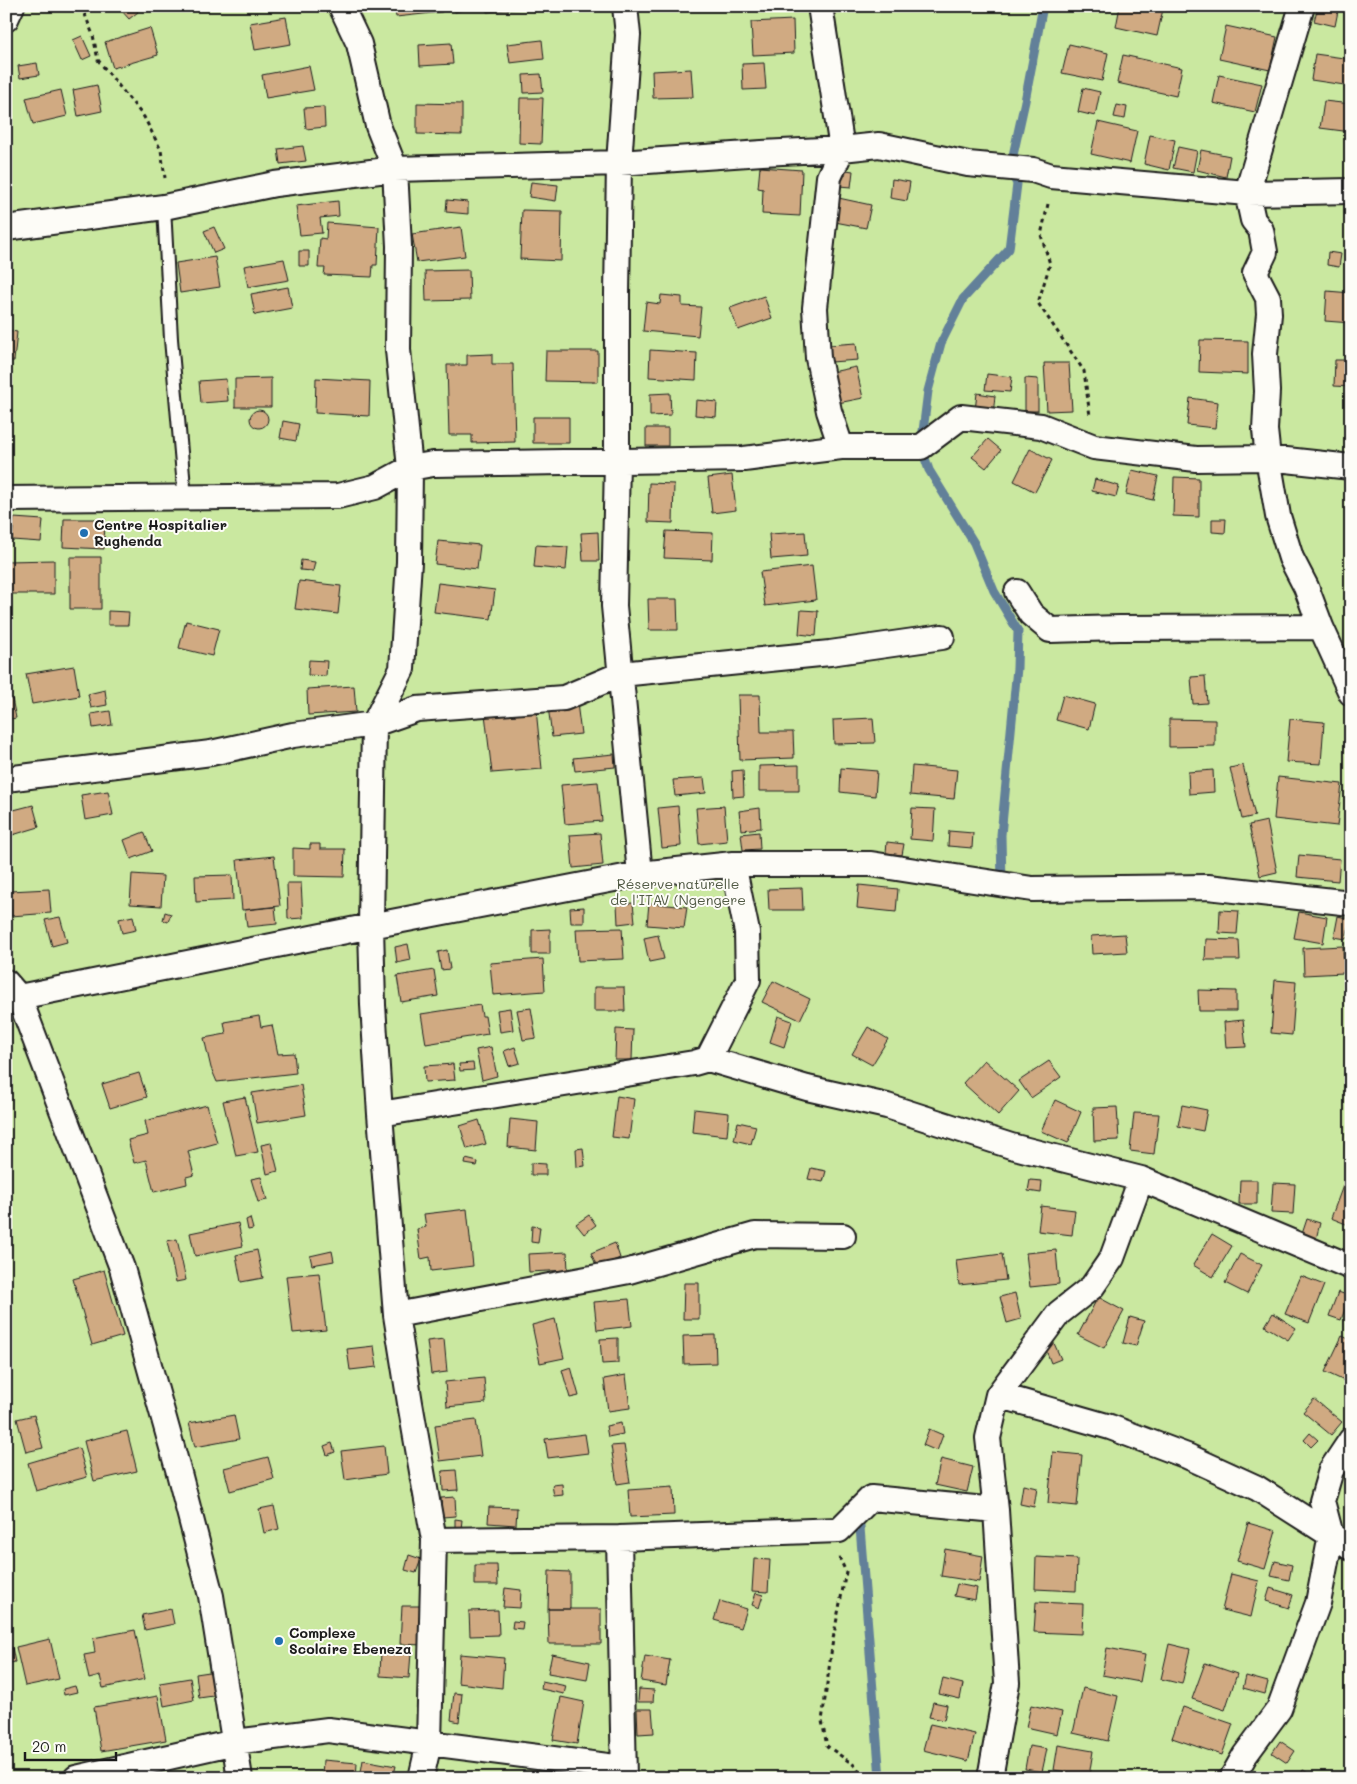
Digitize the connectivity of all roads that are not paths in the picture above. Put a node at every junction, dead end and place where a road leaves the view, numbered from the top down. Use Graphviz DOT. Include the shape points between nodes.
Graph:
graph roads {
  1 [pos="12,6"];
  2 [pos="341,6"];
  3 [pos="625,6"];
  4 [pos="820,6"];
  5 [pos="1302,6"];
  6 [pos="6,19"];
  7 [pos="842,149"];
  8 [pos="620,163"];
  9 [pos="395,169"];
  10 [pos="1351,191"];
  11 [pos="1247,193"];
  12 [pos="166,206"];
  13 [pos="6,228"];
  14 [pos="841,447"];
  15 [pos="1268,458"];
  16 [pos="617,461"];
  17 [pos="1351,467"];
  18 [pos="410,468"];
  19 [pos="185,498"];
  20 [pos="6,499"];
  21 [pos="1017,592"];
  22 [pos="1321,627"];
  23 [pos="942,637"];
  24 [pos="621,674"];
  25 [pos="1351,693"];
  26 [pos="374,724"];
  27 [pos="6,779"];
  28 [pos="733,864"];
  29 [pos="640,874"];
  30 [pos="1351,903"];
  31 [pos="371,926"];
  32 [pos="13,990"];
  33 [pos="708,1059"];
  34 [pos="380,1114"];
  35 [pos="1141,1179"];
  36 [pos="843,1236"];
  37 [pos="1351,1267"];
  38 [pos="396,1315"];
  39 [pos="998,1395"];
  40 [pos="1351,1440"];
  41 [pos="996,1510"];
  42 [pos="1331,1535"];
  43 [pos="619,1538"];
  44 [pos="434,1540"];
  45 [pos="1351,1548"];
  46 [pos="235,1742"];
  47 [pos="429,1743"];
  48 [pos="623,1773"];
  49 [pos="76,1778"];
  50 [pos="240,1778"];
  51 [pos="421,1778"];
  52 [pos="990,1778"];
  53 [pos="1232,1778"];
  1 -- 6 [label="street"];
  2 -- 9 [label="street" via="359,44 378,126"];
  3 -- 8 [label="street" via="628,35"];
  4 -- 7 [label="street"];
  5 -- 11 [label="street"];
  7 -- 8 [label="street"];
  7 -- 11 [label="street" via="879,145 968,164"];
  7 -- 14 [label="street" via="828,177 815,308 818,358 829,411"];
  8 -- 9 [label="street"];
  8 -- 16 [label="street"];
  9 -- 12 [label="street" via="275,184"];
  9 -- 18 [label="street" via="399,246 398,350"];
  10 -- 11 [label="street"];
  11 -- 15 [label="street" via="1253,220 1261,230 1265,252 1255,273 1268,298 1265,354"];
  12 -- 13 [label="street"];
  12 -- 19 [label="lane" via="171,339"];
  14 -- 15 [label="street" via="921,447 961,417 1041,426 1094,447 1196,459"];
  14 -- 16 [label="street" via="744,459"];
  15 -- 17 [label="street"];
  15 -- 22 [label="street" via="1278,516 1291,558"];
  16 -- 18 [label="street" via="433,464"];
  16 -- 24 [label="street" via="614,606"];
  18 -- 19 [label="street" via="375,487 338,496"];
  18 -- 26 [label="street" via="409,562 402,669"];
  19 -- 20 [label="street"];
  21 -- 22 [label="street" via="1031,614 1050,630"];
  22 -- 25 [label="street"];
  23 -- 24 [label="street" via="830,653"];
  24 -- 26 [label="street" via="564,698 418,709"];
  24 -- 29 [label="street"];
  26 -- 27 [label="street" via="292,735 211,753"];
  26 -- 31 [label="street"];
  28 -- 29 [label="street"];
  28 -- 30 [label="street" via="871,864 1032,889 1208,887"];
  28 -- 33 [label="street" via="747,932 748,980"];
  29 -- 31 [label="street"];
  31 -- 32 [label="street"];
  31 -- 34 [label="street"];
  32 -- 46 [label="street" via="122,1268 211,1596"];
  33 -- 34 [label="street"];
  33 -- 35 [label="street" via="807,1088 886,1106 1011,1146"];
  34 -- 38 [label="street"];
  35 -- 37 [label="street"];
  35 -- 39 [label="street" via="1112,1258 1092,1287 1059,1313"];
  36 -- 38 [label="street" via="755,1235 629,1270"];
  38 -- 44 [label="street"];
  39 -- 41 [label="street" via="988,1438"];
  39 -- 42 [label="street" via="1110,1427 1187,1456 1257,1488"];
  40 -- 42 [label="street" via="1331,1470 1322,1501"];
  41 -- 43 [label="street" via="871,1498 839,1530"];
  41 -- 52 [label="street" via="1007,1682"];
  42 -- 45 [label="street"];
  42 -- 53 [label="street" via="1318,1603 1279,1709"];
  43 -- 44 [label="street"];
  43 -- 48 [label="street"];
  44 -- 47 [label="street"];
  46 -- 47 [label="street" via="328,1730"];
  46 -- 49 [label="street"];
  46 -- 50 [label="street"];
  47 -- 48 [label="street"];
  47 -- 51 [label="street"];
}
